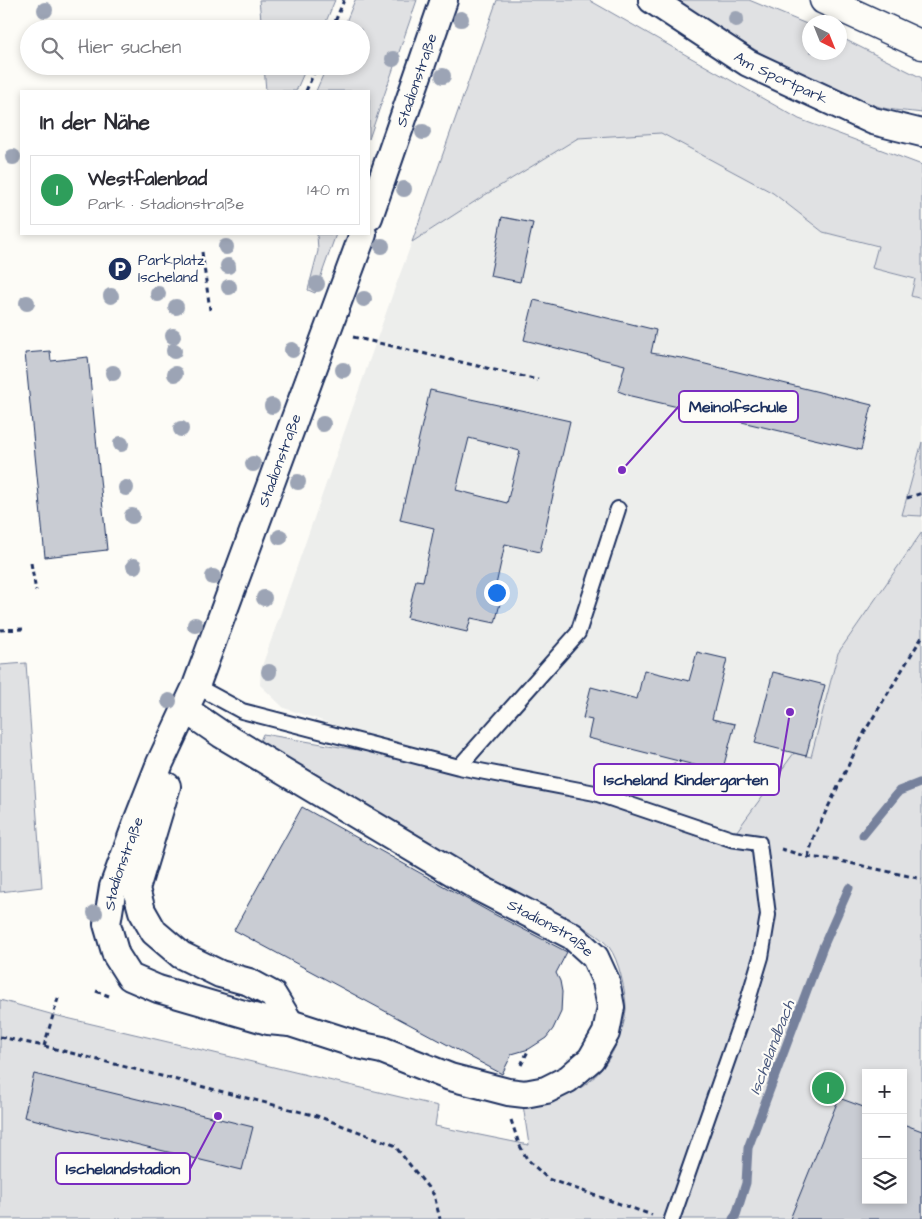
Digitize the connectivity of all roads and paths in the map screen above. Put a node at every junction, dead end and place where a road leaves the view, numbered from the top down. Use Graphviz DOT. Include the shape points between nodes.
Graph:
graph roads {
  1 [pos="344,0"];
  2 [pos="444,0"];
  3 [pos="652,0"];
  4 [pos="824,0"];
  5 [pos="336,20"];
  6 [pos="922,45"];
  7 [pos="313,75"];
  8 [pos="306,90"];
  9 [pos="922,133"];
  10 [pos="370,215"];
  11 [pos="363,235"];
  12 [pos="202,252"];
  13 [pos="210,310"];
  14 [pos="379,344"];
  15 [pos="538,380"];
  16 [pos="922,493"];
  17 [pos="907,498"];
  18 [pos="618,509"];
  19 [pos="30,563"];
  20 [pos="36,591"];
  21 [pos="23,629"];
  22 [pos="0,630"];
  23 [pos="922,637"];
  24 [pos="191,698"];
  25 [pos="680,761"];
  26 [pos="459,767"];
  27 [pos="633,806"];
  28 [pos="759,843"];
  29 [pos="808,856"];
  30 [pos="922,879"];
  31 [pos="59,995"];
  32 [pos="290,1023"];
  33 [pos="0,1037"];
  34 [pos="44,1046"];
  35 [pos="508,1092"];
  36 [pos="653,1215"];
  37 [pos="440,1219"];
  38 [pos="672,1219"];
  1 -- 5 [label="path"];
  2 -- 10 [label="street, Stadionstraße"];
  3 -- 9 [label="street, Am Sportpark" via="748,63 873,122"];
  4 -- 6 [label="main road"];
  7 -- 8 [label="path"];
  11 -- 24 [label="street, Stadionstraße"];
  12 -- 13 [label="path"];
  14 -- 15 [label="path"];
  16 -- 17 [label="path"];
  18 -- 26 [label="lane" via="578,633"];
  19 -- 20 [label="path"];
  21 -- 22 [label="path"];
  23 -- 29 [label="path" via="865,731 814,836"];
  24 -- 26 [label="lane"];
  24 -- 32 [label="street, Stadionstraße" via="136,889 142,911 154,932 181,955 273,995"];
  24 -- 32 [label="street, Stadionstraße" via="160,763 113,887 107,924 116,956 130,977 158,989 268,1020"];
  24 -- 35 [label="street, Stadionstraße" via="221,734 474,885 572,936 595,956 606,981 611,1007 606,1033 591,1059 568,1079 546,1090 525,1094"];
  25 -- 27 [label="path" via="638,787"];
  26 -- 27 [label="lane" via="595,793"];
  27 -- 28 [label="lane" via="731,839"];
  28 -- 29 [label="path"];
  28 -- 38 [label="lane" via="768,914 761,957"];
  29 -- 30 [label="path"];
  31 -- 34 [label="path"];
  32 -- 35 [label="street, Stadionstraße" via="382,1050 450,1077"];
  33 -- 34 [label="path"];
  34 -- 37 [label="path" via="317,1116 394,1145 434,1195"];
  35 -- 36 [label="path" via="508,1113 519,1144 527,1158 548,1179"];
}
